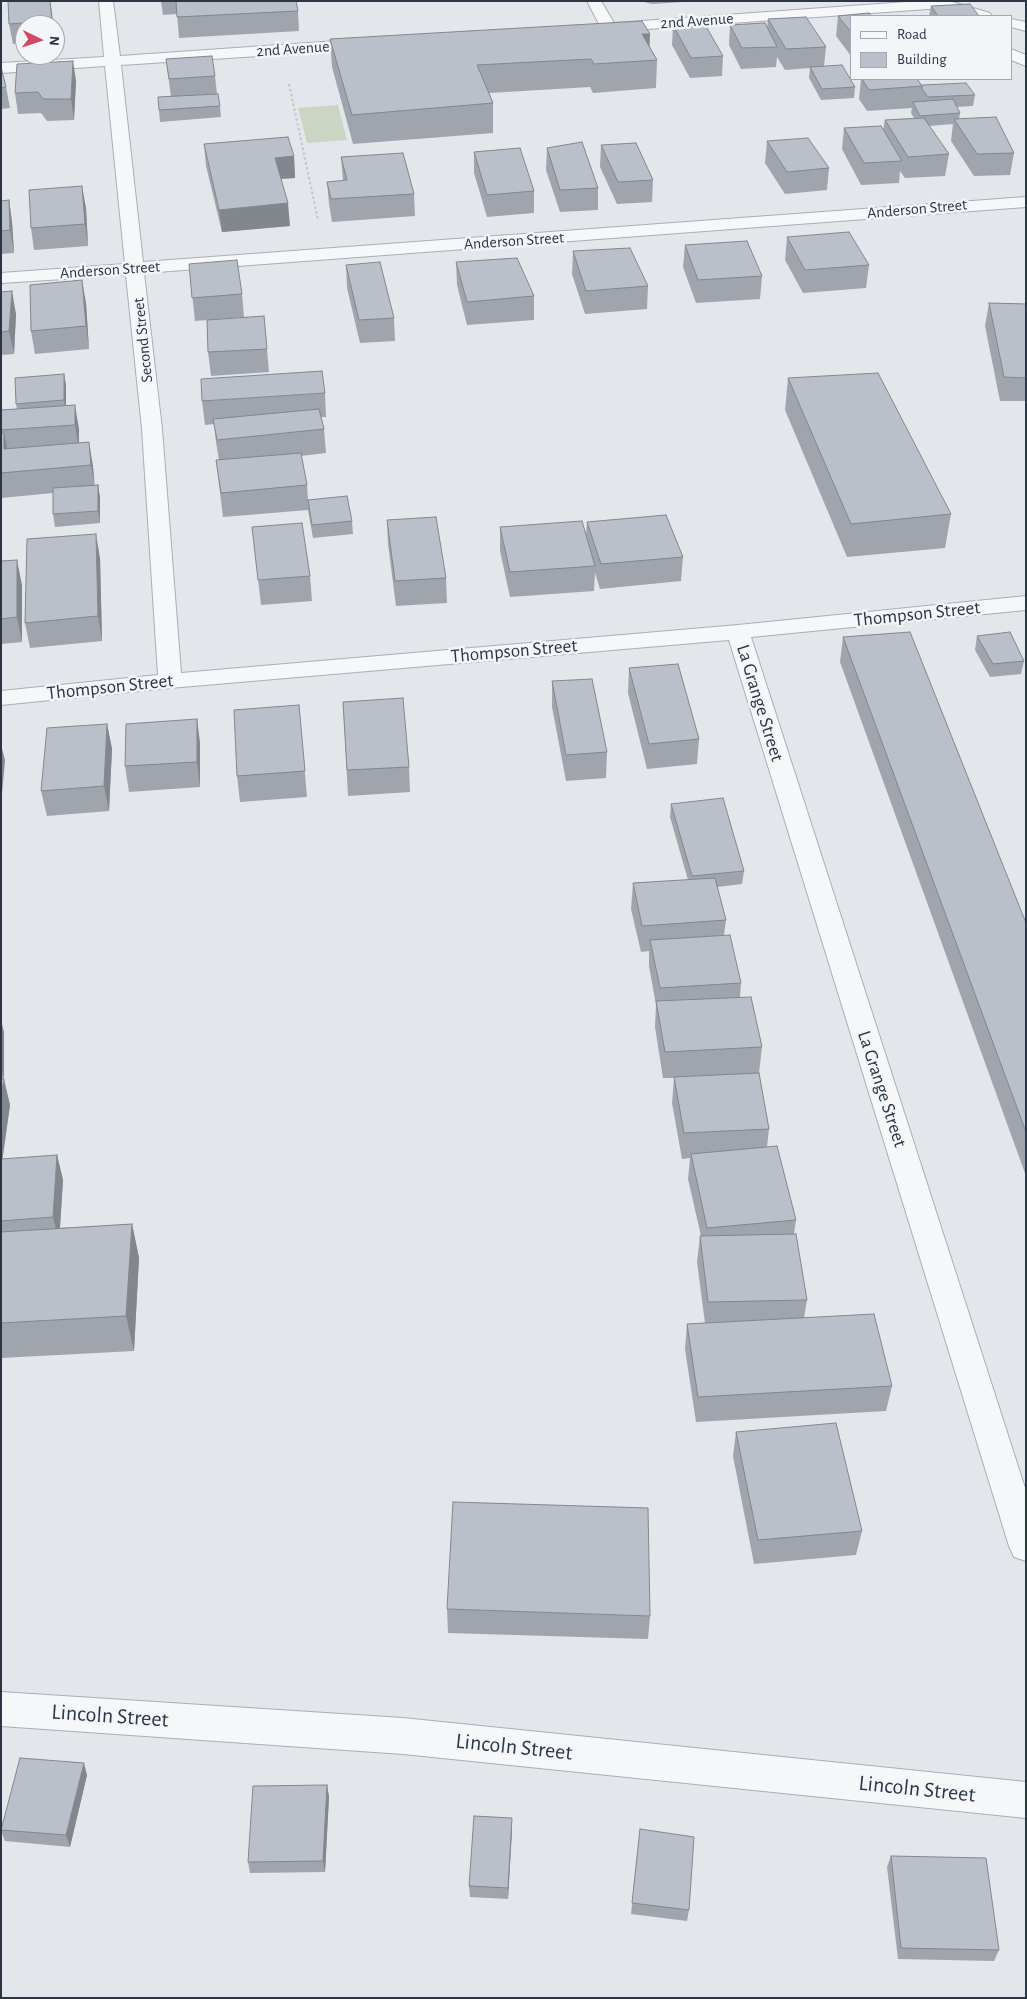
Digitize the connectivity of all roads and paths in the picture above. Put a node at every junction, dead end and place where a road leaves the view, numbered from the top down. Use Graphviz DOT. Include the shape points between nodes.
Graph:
graph roads {
  1 [pos="106,1"];
  2 [pos="594,1"];
  3 [pos="850,6"];
  4 [pos="826,7"];
  5 [pos="982,15"];
  6 [pos="1012,23"];
  7 [pos="1026,27"];
  8 [pos="609,28"];
  9 [pos="590,29"];
  10 [pos="381,43"];
  11 [pos="282,49"];
  12 [pos="1012,54"];
  13 [pos="111,61"];
  14 [pos="1026,61"];
  15 [pos="1,68"];
  16 [pos="1026,202"];
  17 [pos="326,255"];
  18 [pos="136,268"];
  19 [pos="1,278"];
  20 [pos="1026,603"];
  21 [pos="738,632"];
  22 [pos="170,681"];
  23 [pos="1,698"];
  24 [pos="1026,1546"];
  25 [pos="1,1709"];
  26 [pos="1026,1800"];
  1 -- 13 [label="street, Second Street"];
  2 -- 8 [label="street"];
  3 -- 4 [label="street, 2nd Avenue"];
  3 -- 5 [label="street, 2nd Avenue" via="943,4"];
  4 -- 8 [label="street, 2nd Avenue"];
  6 -- 7 [label="street"];
  8 -- 9 [label="street, 2nd Avenue"];
  10 -- 11 [label="street, 2nd Avenue"];
  11 -- 13 [label="street, 2nd Avenue"];
  11 -- 17 [label="path"];
  12 -- 14 [label="street"];
  13 -- 15 [label="street, 2nd Avenue"];
  13 -- 18 [label="street, Second Street"];
  16 -- 17 [label="street, Anderson Street"];
  17 -- 18 [label="street, Anderson Street"];
  18 -- 19 [label="street, Anderson Street"];
  18 -- 22 [label="street, Second Street" via="152,429"];
  20 -- 21 [label="street, Thompson Street"];
  21 -- 22 [label="street, Thompson Street"];
  21 -- 24 [label="street, La Grange Street"];
  22 -- 23 [label="street, Thompson Street"];
  25 -- 26 [label="street, Lincoln Street" via="403,1736"];
}
